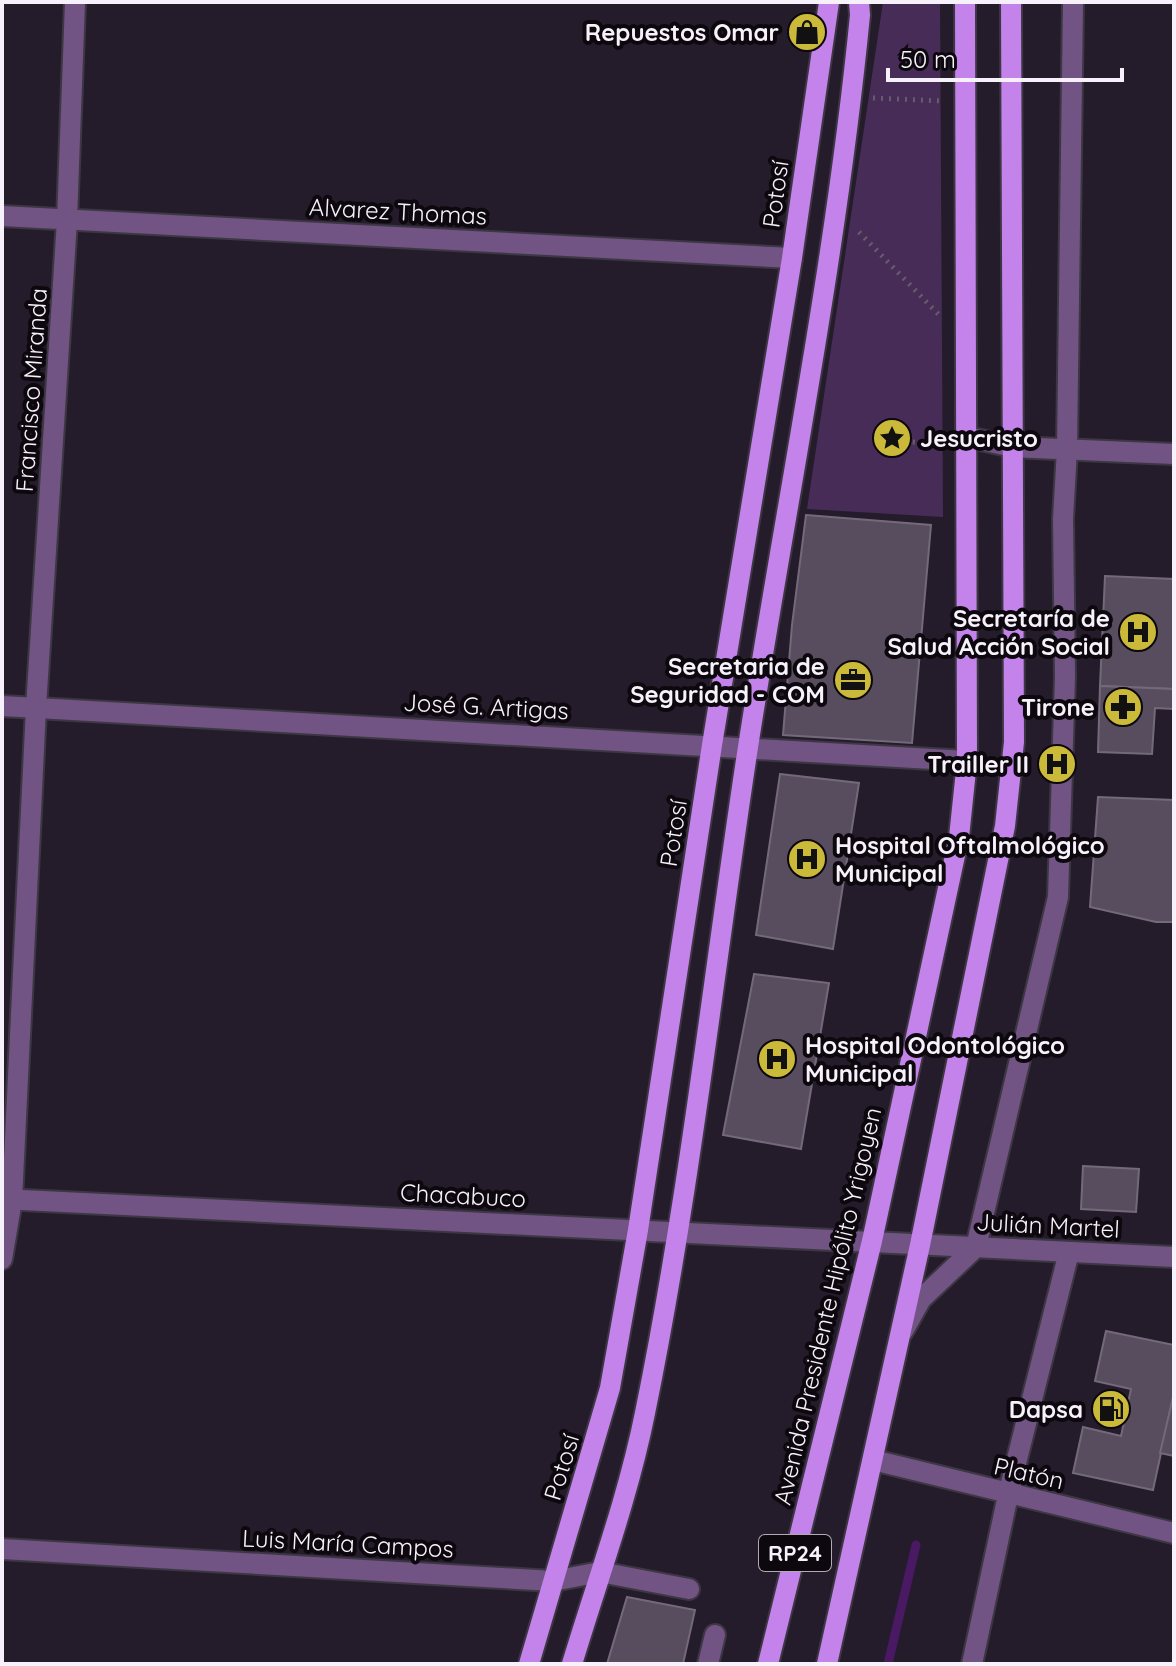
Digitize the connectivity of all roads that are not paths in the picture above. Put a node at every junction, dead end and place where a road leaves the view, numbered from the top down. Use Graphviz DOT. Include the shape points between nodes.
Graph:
graph roads {
  1 [pos="75,2"];
  2 [pos="829,2"];
  3 [pos="859,2"];
  4 [pos="965,2"];
  5 [pos="1011,2"];
  6 [pos="1073,2"];
  7 [pos="2,216"];
  8 [pos="67,220"];
  9 [pos="792,258"];
  10 [pos="967,443"];
  11 [pos="1013,447"];
  12 [pos="1067,449"];
  13 [pos="1174,454"];
  14 [pos="2,706"];
  15 [pos="36,708"];
  16 [pos="712,745"];
  17 [pos="748,748"];
  18 [pos="967,761"];
  19 [pos="7,1199"];
  20 [pos="638,1230"];
  21 [pos="679,1233"];
  22 [pos="872,1241"];
  23 [pos="920,1245"];
  24 [pos="976,1247"];
  25 [pos="1069,1252"];
  26 [pos="1174,1257"];
  27 [pos="2,1259"];
  28 [pos="901,1336"];
  29 [pos="873,1460"];
  30 [pos="1008,1495"];
  31 [pos="1174,1533"];
  32 [pos="2,1549"];
  33 [pos="600,1572"];
  34 [pos="553,1581"];
  35 [pos="689,1589"];
  36 [pos="715,1635"];
  37 [pos="529,1664"];
  38 [pos="572,1664"];
  39 [pos="708,1664"];
  40 [pos="768,1664"];
  41 [pos="827,1664"];
  42 [pos="972,1664"];
  1 -- 8 [label="street, Francisco Miranda"];
  2 -- 9 [label="main road, Potosí"];
  3 -- 17 [label="main road" via="836,208"];
  4 -- 10 [label="main road, Avenida Presidente Hipólito Yrigoyen / RP24"];
  5 -- 11 [label="main road, RP24"];
  6 -- 12 [label="street"];
  7 -- 8 [label="street, Alvarez Thomas"];
  8 -- 9 [label="street, Alvarez Thomas"];
  8 -- 15 [label="street, Francisco Miranda"];
  9 -- 16 [label="main road, Potosí"];
  10 -- 11 [label="street"];
  10 -- 18 [label="main road, Avenida Presidente Hipólito Yrigoyen / RP24"];
  11 -- 12 [label="street"];
  11 -- 23 [label="main road, RP24" via="1014,742 1005,826"];
  12 -- 13 [label="street"];
  12 -- 24 [label="street" via="1058,897"];
  14 -- 15 [label="street, José G. Artigas"];
  15 -- 16 [label="street, José G. Artigas"];
  15 -- 19 [label="street, Francisco Miranda"];
  16 -- 17 [label="street, José G. Artigas"];
  16 -- 20 [label="main road, Potosí"];
  17 -- 18 [label="street, José G. Artigas"];
  17 -- 21 [label="main road"];
  18 -- 22 [label="main road, Avenida Presidente Hipólito Yrigoyen / RP24" via="959,837"];
  19 -- 20 [label="street, Chacabuco"];
  19 -- 27 [label="street, Francisco Miranda"];
  20 -- 21 [label="street, Chacabuco"];
  20 -- 34 [label="main road, Potosí" via="610,1388"];
  21 -- 22 [label="street, Chacabuco"];
  21 -- 33 [label="main road" via="644,1418"];
  22 -- 23 [label="street, Chacabuco"];
  22 -- 40 [label="main road, Avenida Presidente Hipólito Yrigoyen / RP24"];
  23 -- 24 [label="street, Julián Martel"];
  23 -- 28 [label="main road, RP24"];
  24 -- 25 [label="street, Julián Martel"];
  24 -- 28 [label="street" via="921,1299"];
  25 -- 26 [label="street, Julián Martel"];
  25 -- 30 [label="street"];
  28 -- 29 [label="main road, RP24"];
  29 -- 30 [label="street, Platón"];
  29 -- 41 [label="main road, RP24"];
  30 -- 31 [label="street, Platón"];
  30 -- 42 [label="street"];
  32 -- 34 [label="street, Luis María Campos"];
  33 -- 34 [label="street, Luis María Campos"];
  33 -- 35 [label="street, Luis María Campos"];
  33 -- 38 [label="main road"];
  34 -- 37 [label="main road, Potosí"];
  36 -- 39 [label="street"];
}
